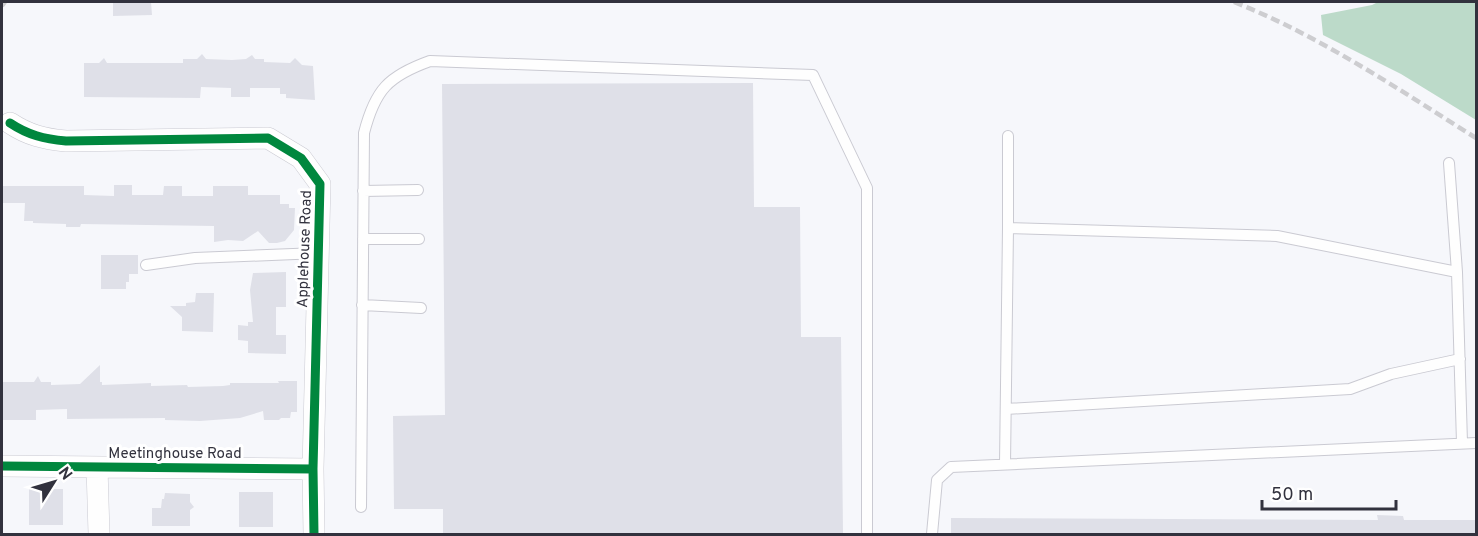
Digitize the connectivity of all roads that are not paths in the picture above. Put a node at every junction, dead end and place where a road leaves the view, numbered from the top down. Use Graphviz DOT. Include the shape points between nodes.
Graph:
graph roads {
  1 [pos="10,123"];
  2 [pos="1008,136"];
  3 [pos="1449,164"];
  4 [pos="418,190"];
  5 [pos="363,191"];
  6 [pos="1008,228"];
  7 [pos="363,238"];
  8 [pos="419,239"];
  9 [pos="318,253"];
  10 [pos="146,265"];
  11 [pos="1457,272"];
  12 [pos="362,305"];
  13 [pos="422,308"];
  14 [pos="1460,359"];
  15 [pos="1006,409"];
  16 [pos="1476,442"];
  17 [pos="1462,443"];
  18 [pos="1005,465"];
  19 [pos="2,466"];
  20 [pos="97,467"];
  21 [pos="313,469"];
  22 [pos="361,507"];
  23 [pos="99,534"];
  24 [pos="314,534"];
  25 [pos="867,534"];
  26 [pos="932,534"];
  1 -- 9 [label="street, Applehouse Road" via="27,134 66,141 268,138 301,158 320,184"];
  2 -- 6 [label="lane"];
  3 -- 11 [label="lane"];
  4 -- 5 [label="lane"];
  5 -- 7 [label="lane"];
  5 -- 25 [label="lane" via="364,133 370,108 385,86 405,70 430,61 813,75 867,188"];
  6 -- 11 [label="lane" via="1277,236"];
  6 -- 15 [label="lane"];
  7 -- 8 [label="lane"];
  7 -- 12 [label="lane"];
  9 -- 10 [label="lane" via="195,258"];
  9 -- 21 [label="street, Applehouse Road"];
  11 -- 14 [label="lane"];
  12 -- 13 [label="lane"];
  12 -- 22 [label="lane"];
  14 -- 15 [label="lane" via="1391,374 1350,389"];
  14 -- 17 [label="lane"];
  15 -- 18 [label="lane"];
  16 -- 17 [label="lane"];
  17 -- 18 [label="lane"];
  18 -- 26 [label="lane" via="951,467 944,473 937,480"];
  19 -- 20 [label="street, Meetinghouse Road"];
  20 -- 21 [label="street, Meetinghouse Road"];
  20 -- 23 [label="street"];
  21 -- 24 [label="street, Applehouse Road"];
}
